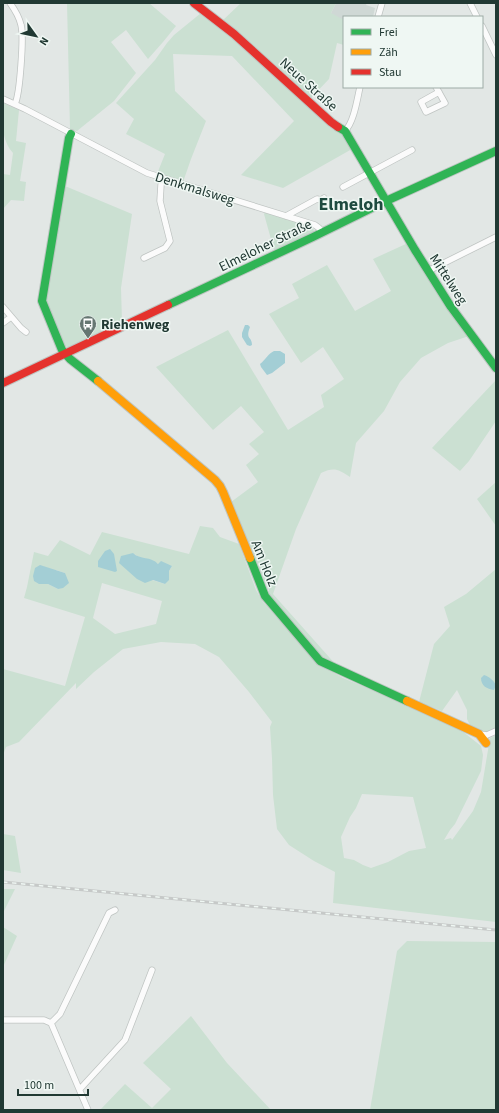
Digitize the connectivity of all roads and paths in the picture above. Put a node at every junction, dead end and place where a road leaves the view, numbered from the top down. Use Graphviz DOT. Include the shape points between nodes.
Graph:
graph roads {
  1 [pos="10,3"];
  2 [pos="194,3"];
  3 [pos="382,3"];
  4 [pos="470,3"];
  5 [pos="378,16"];
  6 [pos="476,16"];
  7 [pos="483,28"];
  8 [pos="496,55"];
  9 [pos="360,88"];
  10 [pos="3,99"];
  11 [pos="15,104"];
  12 [pos="345,131"];
  13 [pos="71,134"];
  14 [pos="412,150"];
  15 [pos="496,151"];
  16 [pos="370,172"];
  17 [pos="163,179"];
  18 [pos="343,187"];
  19 [pos="324,198"];
  20 [pos="386,201"];
  21 [pos="286,216"];
  22 [pos="322,232"];
  23 [pos="496,237"];
  24 [pos="144,258"];
  25 [pos="428,271"];
  26 [pos="3,307"];
  27 [pos="11,317"];
  28 [pos="3,323"];
  29 [pos="26,332"];
  30 [pos="64,355"];
  31 [pos="496,368"];
  32 [pos="3,383"];
  33 [pos="496,731"];
  34 [pos="479,734"];
  35 [pos="486,743"];
  36 [pos="115,910"];
  37 [pos="152,970"];
  38 [pos="3,1020"];
  39 [pos="51,1023"];
  40 [pos="80,1089"];
  41 [pos="88,1110"];
  1 -- 11 [label="street" via="19,17 23,36"];
  2 -- 12 [label="street, Neue Straße" via="234,34 331,122"];
  3 -- 5 [label="street"];
  4 -- 6 [label="street"];
  7 -- 8 [label="street"];
  9 -- 12 [label="street" via="351,121"];
  10 -- 11 [label="street, Denkmalsweg"];
  11 -- 13 [label="street, Denkmalsweg"];
  12 -- 16 [label="street, Neue Straße"];
  13 -- 17 [label="street, Denkmalsweg" via="140,170"];
  13 -- 30 [label="street" via="42,302"];
  14 -- 16 [label="street"];
  15 -- 20 [label="street, Elmeloher Straße"];
  16 -- 18 [label="street"];
  16 -- 20 [label="street, Neue Straße"];
  17 -- 21 [label="street, Denkmalsweg"];
  17 -- 24 [label="street" via="160,201 170,241 165,248"];
  19 -- 21 [label="street" via="317,199"];
  20 -- 22 [label="street, Elmeloher Straße"];
  20 -- 25 [label="street, Mittelweg"];
  21 -- 22 [label="street, Denkmalsweg" via="315,225"];
  22 -- 30 [label="street, Elmeloher Straße"];
  23 -- 25 [label="street"];
  25 -- 31 [label="street, Mittelweg" via="450,307"];
  26 -- 27 [label="street"];
  27 -- 28 [label="street"];
  27 -- 29 [label="street"];
  30 -- 32 [label="street, Elmeloher Straße"];
  30 -- 34 [label="street, Am Holz" via="215,480 223,492 265,596 320,661"];
  33 -- 34 [label="street" via="487,735"];
  34 -- 35 [label="street, Am Holz"];
  36 -- 39 [label="street" via="108,913 60,1014"];
  37 -- 40 [label="street" via="125,1040"];
  38 -- 39 [label="street" via="44,1020"];
  39 -- 40 [label="street"];
  40 -- 41 [label="street"];
}
